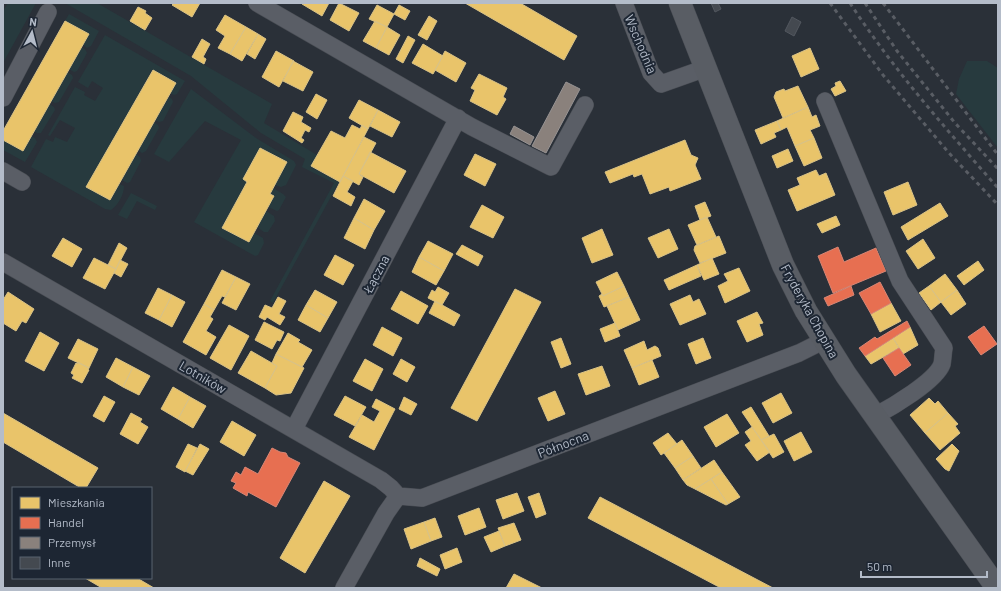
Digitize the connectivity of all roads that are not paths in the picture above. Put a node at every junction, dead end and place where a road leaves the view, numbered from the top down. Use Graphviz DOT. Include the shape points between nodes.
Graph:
graph roads {
  1 [pos="257,3"];
  2 [pos="624,3"];
  3 [pos="680,3"];
  4 [pos="48,12"];
  5 [pos="706,68"];
  6 [pos="3,98"];
  7 [pos="825,101"];
  8 [pos="585,105"];
  9 [pos="458,118"];
  10 [pos="3,172"];
  11 [pos="22,182"];
  12 [pos="3,262"];
  13 [pos="825,340"];
  14 [pos="875,416"];
  15 [pos="294,429"];
  16 [pos="398,496"];
  17 [pos="344,588"];
  18 [pos="997,588"];
  1 -- 9 [label="street"];
  2 -- 5 [label="street, Wschodnia" via="651,74 661,84"];
  3 -- 5 [label="street, Fryderyka Chopina"];
  4 -- 6 [label="street"];
  5 -- 13 [label="street, Fryderyka Chopina" via="783,265 806,311"];
  7 -- 14 [label="street" via="900,281 944,348 942,364 933,378 888,410"];
  8 -- 9 [label="street" via="551,167"];
  9 -- 15 [label="street, Łączna"];
  10 -- 11 [label="street"];
  12 -- 15 [label="street, Lotników"];
  13 -- 14 [label="street, Fryderyka Chopina"];
  13 -- 16 [label="street, Północna" via="799,353 422,498"];
  14 -- 18 [label="street, Fryderyka Chopina"];
  15 -- 16 [label="street, Lotników" via="381,480"];
  16 -- 17 [label="street"];
}
